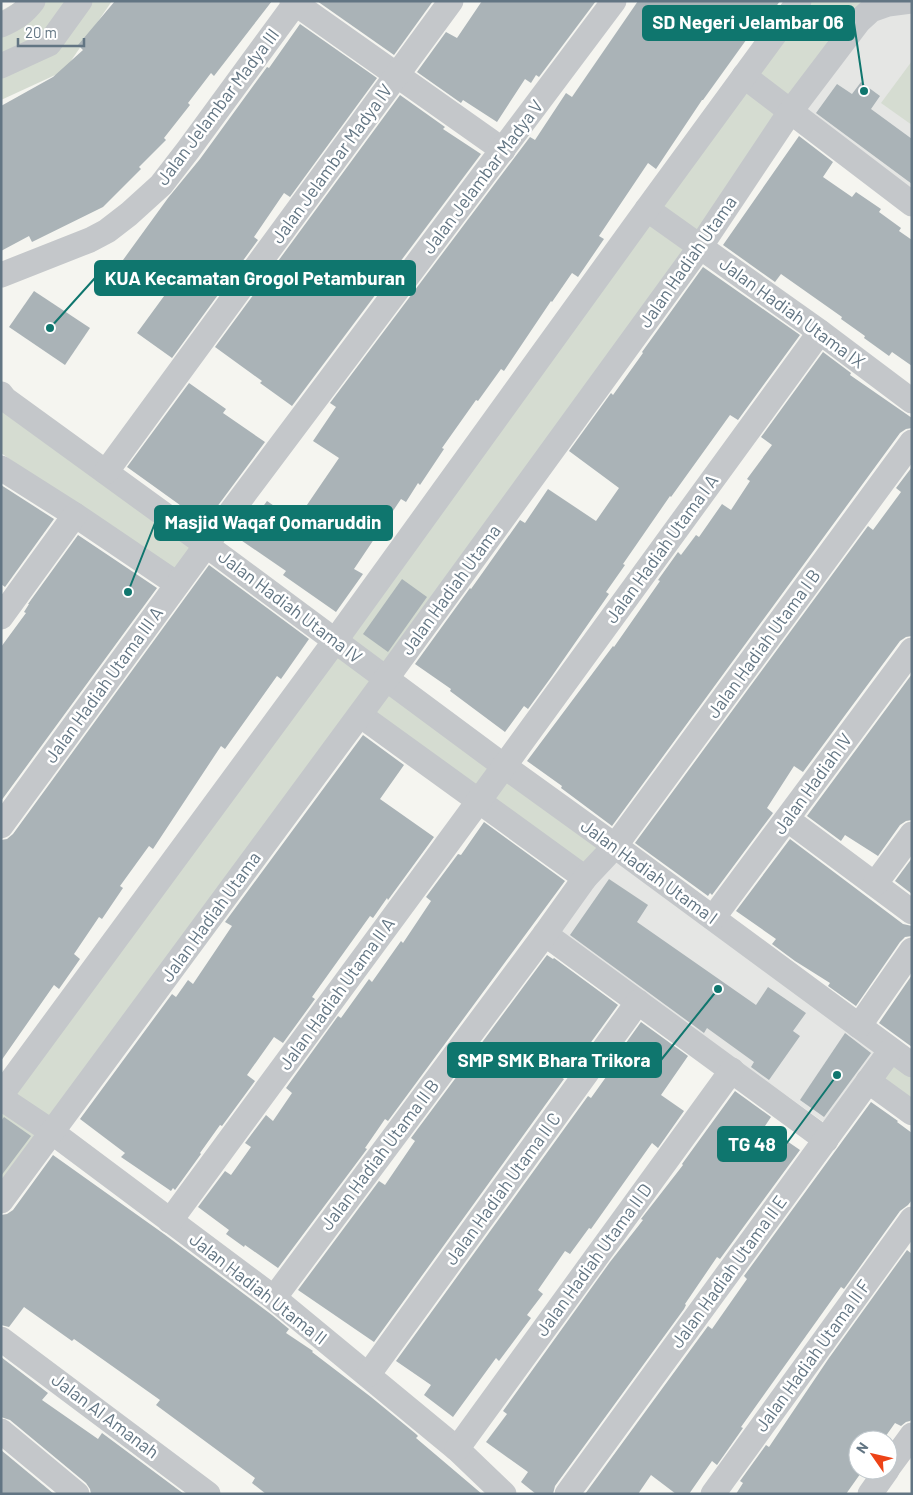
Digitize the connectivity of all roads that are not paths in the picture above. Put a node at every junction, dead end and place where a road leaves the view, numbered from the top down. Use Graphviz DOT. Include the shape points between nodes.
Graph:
graph roads {
  1 [pos="33,1"];
  2 [pos="80,1"];
  3 [pos="451,1"];
  4 [pos="614,1"];
  5 [pos="799,1"];
  6 [pos="911,1"];
  7 [pos="295,2"];
  8 [pos="1,26"];
  9 [pos="1,66"];
  10 [pos="397,75"];
  11 [pos="744,76"];
  12 [pos="790,112"];
  13 [pos="503,150"];
  14 [pos="912,204"];
  15 [pos="647,209"];
  16 [pos="700,247"];
  17 [pos="1,275"];
  18 [pos="820,332"];
  19 [pos="1,394"];
  20 [pos="912,401"];
  21 [pos="912,442"];
  22 [pos="1,468"];
  23 [pos="106,472"];
  24 [pos="75,515"];
  25 [pos="206,545"];
  26 [pos="177,584"];
  27 [pos="1,617"];
  28 [pos="335,641"];
  29 [pos="912,650"];
  30 [pos="386,679"];
  31 [pos="360,714"];
  32 [pos="504,766"];
  33 [pos="478,802"];
  34 [pos="787,819"];
  35 [pos="1,826"];
  36 [pos="912,834"];
  37 [pos="615,846"];
  38 [pos="585,878"];
  39 [pos="875,884"];
  40 [pos="912,912"];
  41 [pos="713,918"];
  42 [pos="545,934"];
  43 [pos="912,950"];
  44 [pos="638,1002"];
  45 [pos="859,1026"];
  46 [pos="891,1050"];
  47 [pos="912,1065"];
  48 [pos="732,1070"];
  49 [pos="868,1080"];
  50 [pos="1,1097"];
  51 [pos="912,1113"];
  52 [pos="52,1132"];
  53 [pos="826,1140"];
  54 [pos="1,1201"];
  55 [pos="912,1219"];
  56 [pos="170,1221"];
  57 [pos="274,1298"];
  58 [pos="1,1339"];
  59 [pos="368,1375"];
  60 [pos="1,1431"];
  61 [pos="912,1435"];
  62 [pos="456,1449"];
  63 [pos="898,1454"];
  64 [pos="880,1480"];
  65 [pos="77,1494"];
  66 [pos="208,1494"];
  67 [pos="504,1494"];
  68 [pos="568,1494"];
  69 [pos="713,1494"];
  70 [pos="870,1494"];
  1 -- 8 [label="street" via="19,16"];
  2 -- 9 [label="street" via="49,44"];
  3 -- 10 [label="street, Jalan Jelambar Madya IV"];
  4 -- 13 [label="street, Jalan Jelambar Madya V"];
  5 -- 11 [label="street"];
  6 -- 12 [label="street, Jalan Hadiah Utama" via="871,10 859,20"];
  7 -- 10 [label="street"];
  7 -- 17 [label="street, Jalan Jelambar Madya III" via="161,185 107,231"];
  10 -- 13 [label="street"];
  10 -- 23 [label="street, Jalan Jelambar Madya IV"];
  11 -- 12 [label="street"];
  11 -- 15 [label="street"];
  12 -- 14 [label="street"];
  12 -- 16 [label="street, Jalan Hadiah Utama"];
  13 -- 25 [label="street, Jalan Jelambar Madya V"];
  15 -- 16 [label="street, Jalan Hadiah Utama IX"];
  15 -- 28 [label="street"];
  16 -- 18 [label="street, Jalan Hadiah Utama IX"];
  16 -- 30 [label="street, Jalan Hadiah Utama"];
  18 -- 20 [label="street, Jalan Hadiah Utama IX"];
  18 -- 32 [label="street, Jalan Hadiah Utama I A"];
  19 -- 23 [label="street, Jalan Hadiah Utama IV"];
  21 -- 37 [label="street, Jalan Hadiah Utama I B"];
  22 -- 24 [label="street"];
  23 -- 25 [label="street, Jalan Hadiah Utama IV"];
  24 -- 26 [label="street"];
  24 -- 27 [label="street"];
  25 -- 26 [label="street, Jalan Hadiah Utama III A"];
  25 -- 28 [label="street, Jalan Hadiah Utama IV"];
  26 -- 35 [label="street, Jalan Hadiah Utama III A"];
  28 -- 30 [label="street, Jalan Hadiah Utama IV"];
  28 -- 50 [label="street"];
  29 -- 34 [label="street, Jalan Hadiah IV"];
  30 -- 31 [label="street, Jalan Hadiah Utama"];
  30 -- 32 [label="street, Jalan Hadiah Utama I"];
  31 -- 33 [label="street"];
  31 -- 52 [label="street, Jalan Hadiah Utama"];
  32 -- 33 [label="street, Jalan Hadiah Utama II A"];
  32 -- 37 [label="street, Jalan Hadiah Utama I"];
  33 -- 38 [label="street"];
  33 -- 56 [label="street, Jalan Hadiah Utama II A"];
  34 -- 39 [label="street"];
  34 -- 41 [label="street, Jalan Hadiah IV"];
  36 -- 39 [label="street"];
  37 -- 38 [label="street, Jalan Hadiah Utama II B"];
  37 -- 41 [label="street, Jalan Hadiah Utama I"];
  38 -- 42 [label="street, Jalan Hadiah Utama II B"];
  39 -- 40 [label="street"];
  41 -- 45 [label="street, Jalan Hadiah Utama I"];
  42 -- 44 [label="street"];
  42 -- 57 [label="street, Jalan Hadiah Utama II B"];
  43 -- 45 [label="street"];
  44 -- 48 [label="street"];
  44 -- 59 [label="street, Jalan Hadiah Utama II C"];
  45 -- 46 [label="street, Jalan Hadiah Utama I"];
  46 -- 47 [label="street, Jalan Hadiah Utama I"];
  46 -- 49 [label="street, Jalan Hadiah Utama II E"];
  48 -- 53 [label="street"];
  48 -- 62 [label="street, Jalan Hadiah Utama II D"];
  49 -- 51 [label="street"];
  49 -- 53 [label="street, Jalan Hadiah Utama II E"];
  50 -- 52 [label="street, Jalan Hadiah Utama II"];
  52 -- 54 [label="street, Jalan Hadiah Utama"];
  52 -- 56 [label="street, Jalan Hadiah Utama II"];
  53 -- 68 [label="street, Jalan Hadiah Utama II E"];
  55 -- 69 [label="street, Jalan Hadiah Utama II F"];
  56 -- 57 [label="street, Jalan Hadiah Utama II"];
  57 -- 59 [label="street, Jalan Hadiah Utama II"];
  58 -- 66 [label="street, Jalan Al Amanah"];
  59 -- 62 [label="street, Jalan Hadiah Utama II"];
  60 -- 65 [label="street"];
  61 -- 63 [label="street"];
  62 -- 67 [label="street, Jalan Hadiah Utama II"];
  64 -- 70 [label="street"];
}
